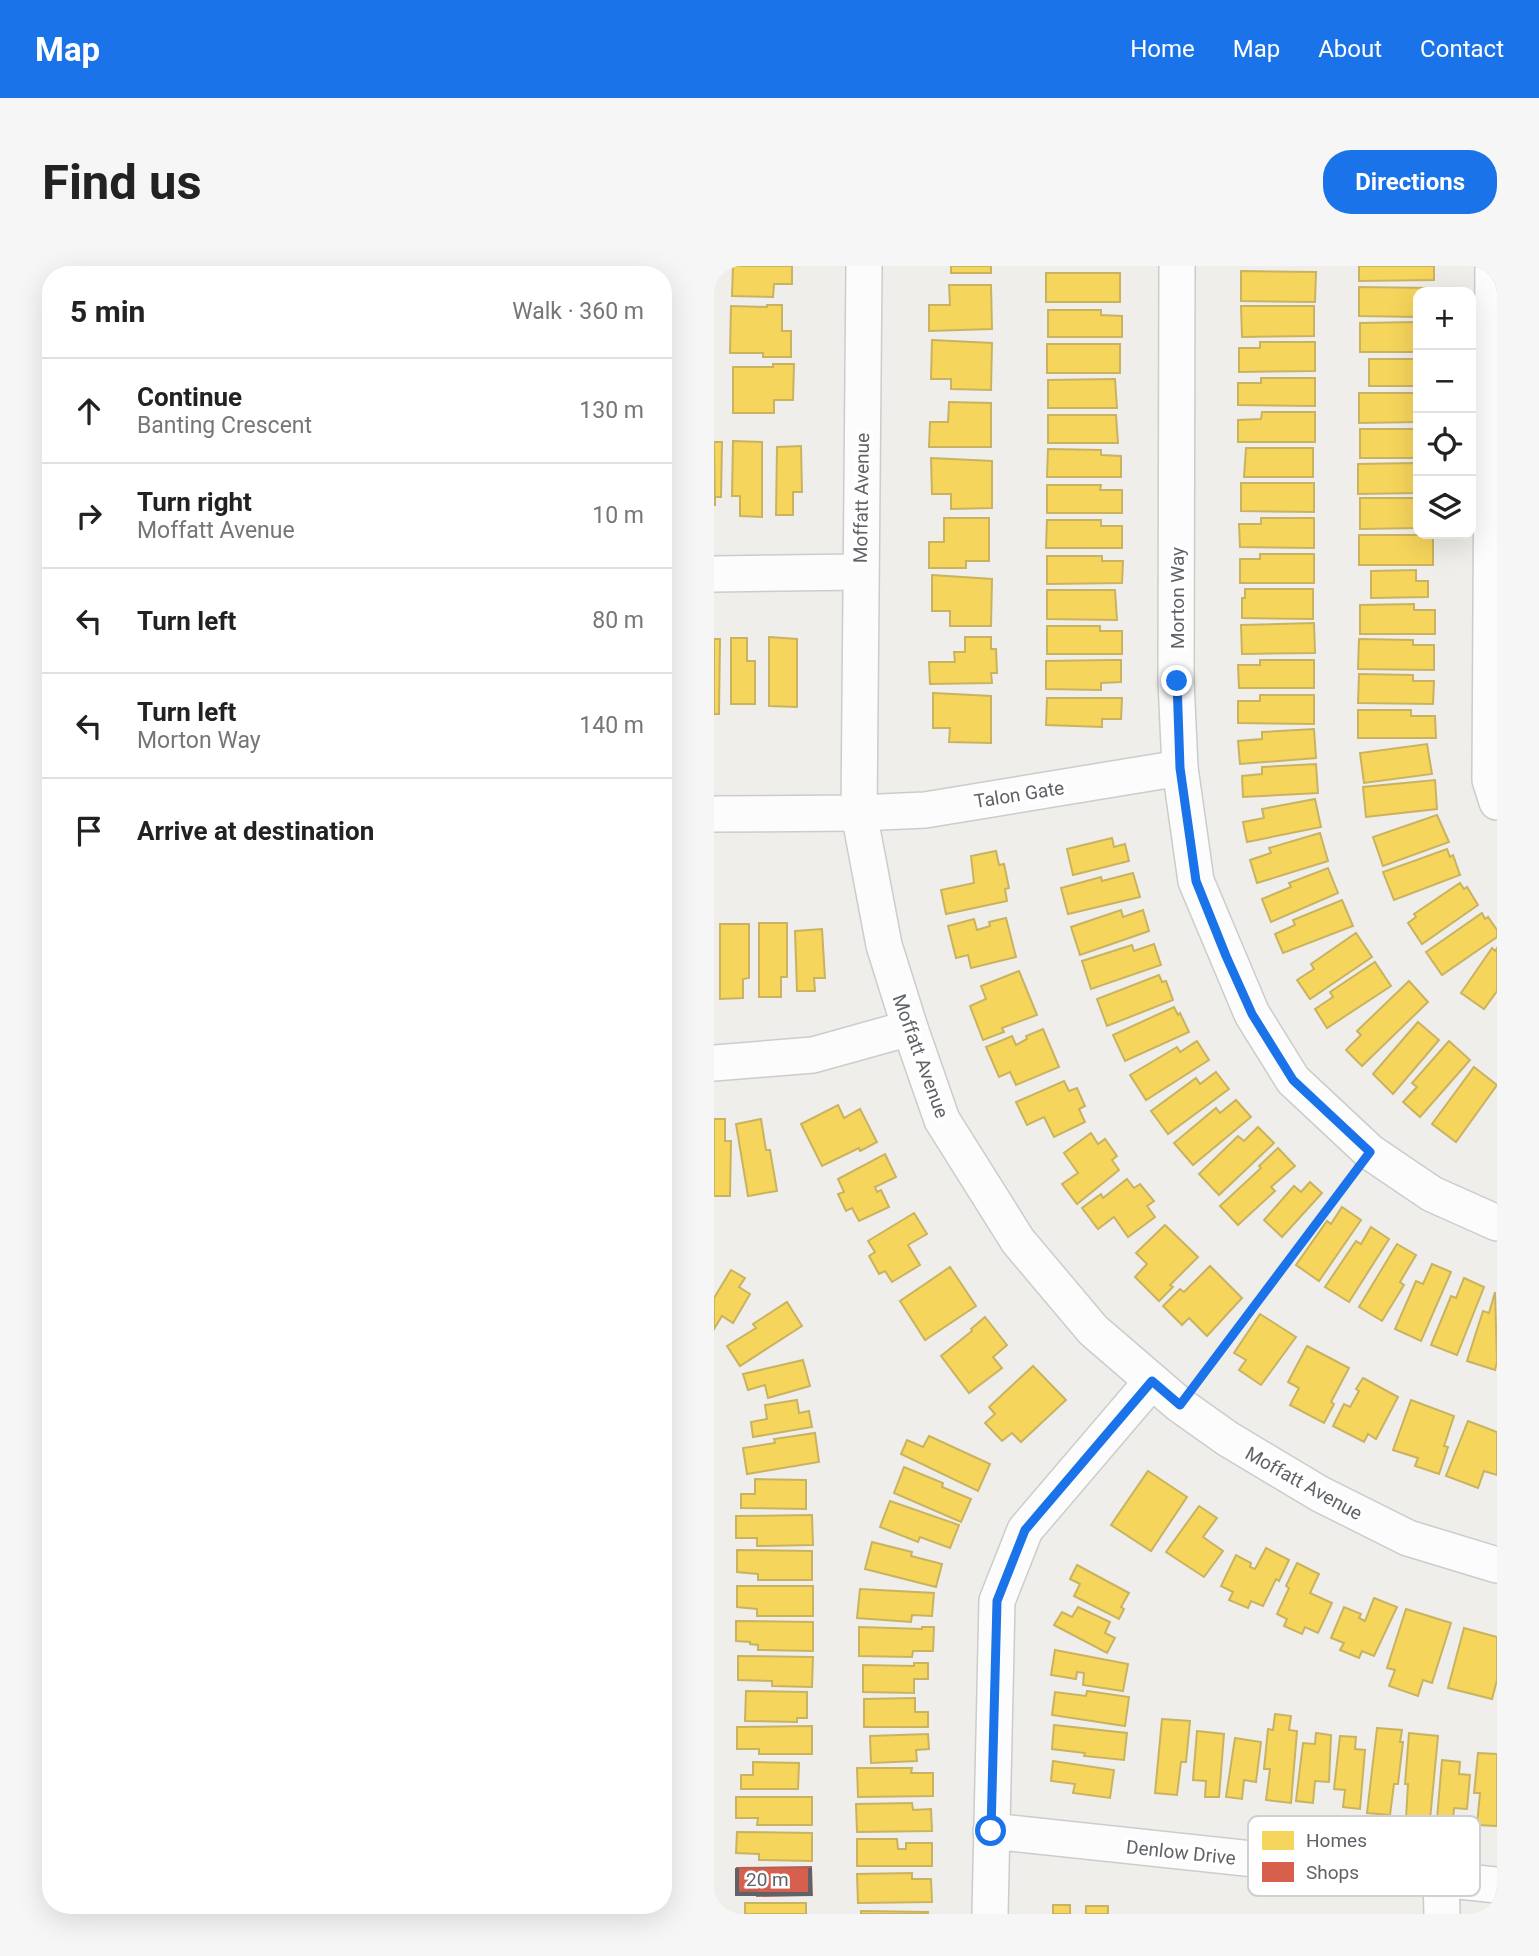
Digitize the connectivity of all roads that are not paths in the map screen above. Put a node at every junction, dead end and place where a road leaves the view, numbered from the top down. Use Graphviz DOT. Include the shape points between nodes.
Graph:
graph roads {
  1 [pos="863,266"];
  2 [pos="1177,266"];
  3 [pos="1493,266"];
  4 [pos="860,572"];
  5 [pos="714,574"];
  6 [pos="1180,768"];
  7 [pos="1497,802"];
  8 [pos="859,813"];
  9 [pos="714,814"];
  10 [pos="910,1028"];
  11 [pos="714,1063"];
  12 [pos="1495,1219"];
  13 [pos="1152,1381"];
  14 [pos="1497,1565"];
  15 [pos="991,1831"];
  16 [pos="1248,1859"];
  17 [pos="1441,1896"];
  18 [pos="990,1914"];
  19 [pos="1442,1914"];
  1 -- 4 [label="street, Moffatt Avenue"];
  2 -- 6 [label="street, Morton Way"];
  3 -- 7 [label="street" via="1490,780"];
  4 -- 5 [label="street"];
  4 -- 8 [label="street, Moffatt Avenue"];
  6 -- 8 [label="street, Talon Gate" via="925,810"];
  6 -- 12 [label="street, Morton Way" via="1196,881 1252,1014 1293,1080 1370,1152 1432,1194"];
  8 -- 9 [label="street, Talon Gate"];
  8 -- 10 [label="street, Moffatt Avenue" via="884,945"];
  10 -- 11 [label="street" via="813,1055"];
  10 -- 13 [label="street, Moffatt Avenue" via="942,1120 1018,1241 1093,1330"];
  13 -- 14 [label="street, Moffatt Avenue" via="1228,1440 1320,1494 1408,1538"];
  13 -- 15 [label="street" via="1025,1530 997,1601"];
  15 -- 16 [label="street, Denlow Drive"];
  15 -- 18 [label="street"];
  17 -- 19 [label="street"];
}
